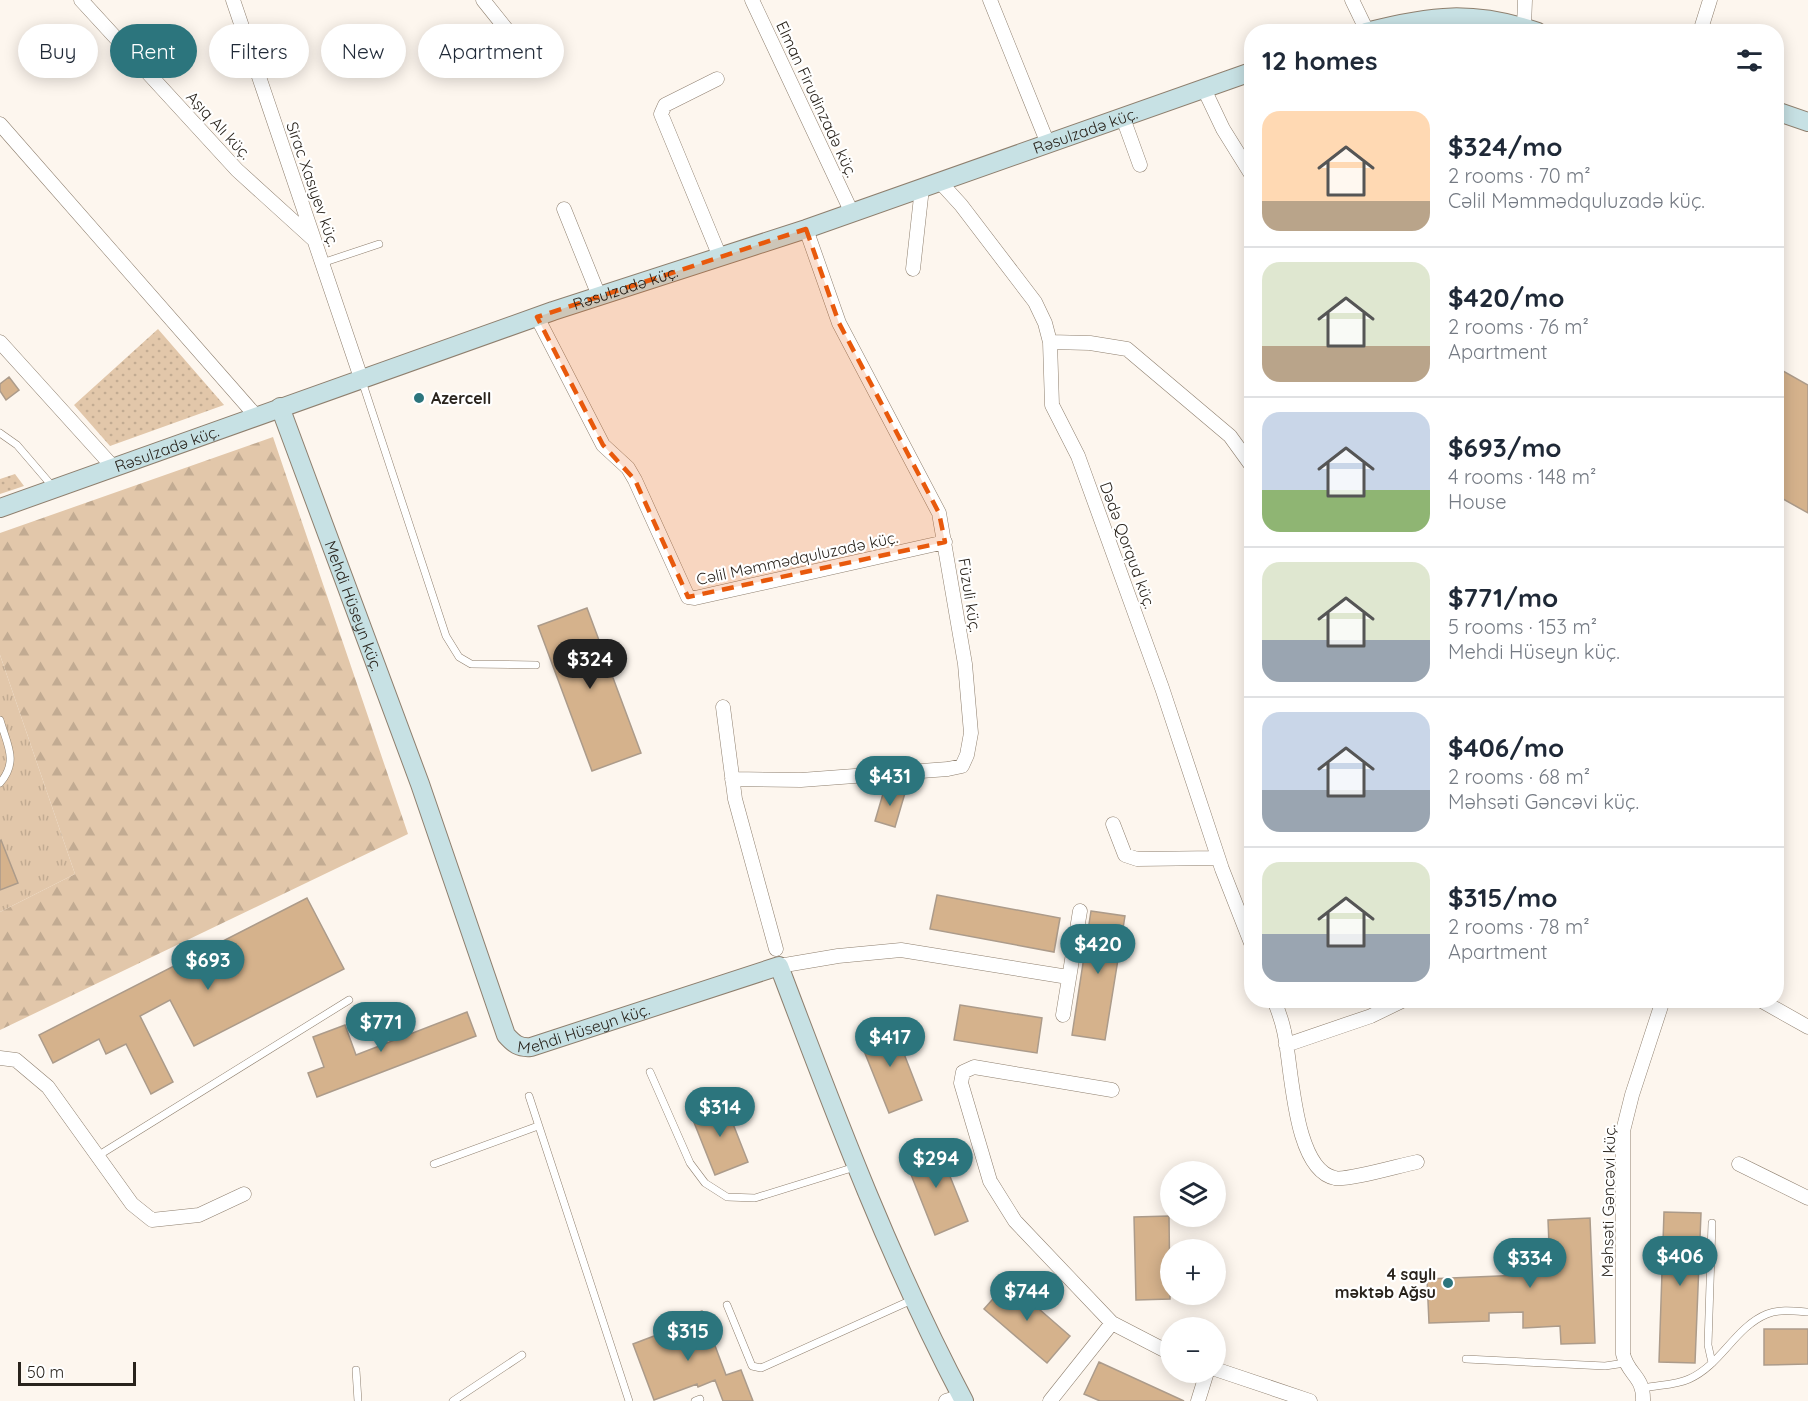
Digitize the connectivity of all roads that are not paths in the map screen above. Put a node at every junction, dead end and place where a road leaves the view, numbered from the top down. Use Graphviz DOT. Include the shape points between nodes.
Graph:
graph roads {
  1 [pos="81,0"];
  2 [pos="233,0"];
  3 [pos="483,0"];
  4 [pos="752,0"];
  5 [pos="990,0"];
  6 [pos="1352,0"];
  7 [pos="1525,0"];
  8 [pos="1710,0"];
  9 [pos="502,24"];
  10 [pos="1363,24"];
  11 [pos="1419,24"];
  12 [pos="1514,24"];
  13 [pos="1530,24"];
  14 [pos="1702,24"];
  15 [pos="1244,75"];
  16 [pos="717,79"];
  17 [pos="1204,89"];
  18 [pos="1784,114"];
  19 [pos="1123,118"];
  20 [pos="1808,123"];
  21 [pos="0,124"];
  22 [pos="1048,144"];
  23 [pos="1244,163"];
  24 [pos="1140,165"];
  25 [pos="940,182"];
  26 [pos="922,188"];
  27 [pos="564,209"];
  28 [pos="852,213"];
  29 [pos="806,229"];
  30 [pos="314,240"];
  31 [pos="380,244"];
  32 [pos="720,257"];
  33 [pos="322,263"];
  34 [pos="913,270"];
  35 [pos="599,296"];
  36 [pos="537,317"];
  37 [pos="0,342"];
  38 [pos="1050,342"];
  39 [pos="361,378"];
  40 [pos="280,407"];
  41 [pos="255,416"];
  42 [pos="0,433"];
  43 [pos="1244,455"];
  44 [pos="114,468"];
  45 [pos="55,489"];
  46 [pos="0,508"];
  47 [pos="945,542"];
  48 [pos="536,665"];
  49 [pos="723,706"];
  50 [pos="0,720"];
  51 [pos="732,779"];
  52 [pos="0,783"];
  53 [pos="1113,824"];
  54 [pos="1218,858"];
  55 [pos="1080,911"];
  56 [pos="1244,925"];
  57 [pos="777,958"];
  58 [pos="1068,977"];
  59 [pos="349,1000"];
  60 [pos="1276,1008"];
  61 [pos="1388,1008"];
  62 [pos="1660,1008"];
  63 [pos="1775,1008"];
  64 [pos="1063,1015"];
  65 [pos="1808,1027"];
  66 [pos="1286,1045"];
  67 [pos="0,1058"];
  68 [pos="650,1072"];
  69 [pos="1112,1090"];
  70 [pos="529,1096"];
  71 [pos="538,1126"];
  72 [pos="96,1157"];
  73 [pos="1417,1162"];
  74 [pos="434,1164"];
  75 [pos="1739,1164"];
  76 [pos="855,1167"];
  77 [pos="244,1194"];
  78 [pos="1808,1198"];
  79 [pos="1712,1223"];
  80 [pos="914,1299"];
  81 [pos="727,1305"];
  82 [pos="1808,1312"];
  83 [pos="1112,1323"];
  84 [pos="1160,1348"];
  85 [pos="522,1355"];
  86 [pos="1466,1359"];
  87 [pos="1625,1363"];
  88 [pos="1712,1363"];
  89 [pos="356,1370"];
  90 [pos="1226,1373"];
  91 [pos="1204,1383"];
  92 [pos="467,1392"];
  93 [pos="1643,1395"];
  94 [pos="958,1399"];
  95 [pos="358,1401"];
  96 [pos="453,1401"];
  97 [pos="471,1401"];
  98 [pos="629,1401"];
  99 [pos="1050,1401"];
  100 [pos="1198,1401"];
  101 [pos="1310,1401"];
  1 -- 30 [label="street, Aşıq Alı küç." via="237,170"];
  2 -- 30 [label="street, Sirac Xasıyev küç."];
  3 -- 9 [label="street"];
  4 -- 28 [label="street, Elman Firudinzadə küç."];
  5 -- 22 [label="street"];
  6 -- 10 [label="street"];
  7 -- 13 [label="street"];
  8 -- 14 [label="street"];
  11 -- 12 [label="main road" via="1463,15"];
  15 -- 17 [label="main road, Rəsulzadə küç."];
  16 -- 32 [label="street" via="665,105 661,114"];
  17 -- 19 [label="main road, Rəsulzadə küç."];
  17 -- 23 [label="street"];
  18 -- 20 [label="main road"];
  19 -- 22 [label="main road, Rəsulzadə küç."];
  19 -- 24 [label="street"];
  21 -- 41 [label="street"];
  22 -- 25 [label="main road, Rəsulzadə küç."];
  25 -- 26 [label="main road, Rəsulzadə küç."];
  25 -- 38 [label="street, Dədə Qorqud küç." via="1035,302"];
  26 -- 28 [label="main road, Rəsulzadə küç."];
  26 -- 34 [label="street"];
  27 -- 35 [label="street"];
  28 -- 29 [label="main road, Rəsulzadə küç."];
  29 -- 32 [label="main road, Rəsulzadə küç."];
  29 -- 47 [label="street, Füzuli küç." via="839,323 939,513"];
  30 -- 33 [label="street, Sirac Xasıyev küç."];
  31 -- 33 [label="lane"];
  32 -- 35 [label="main road, Rəsulzadə küç."];
  33 -- 39 [label="street, Sirac Xasıyev küç."];
  35 -- 36 [label="main road, Rəsulzadə küç."];
  36 -- 39 [label="main road, Rəsulzadə küç."];
  36 -- 47 [label="street, Cəlil Məmmədquluzadə küç." via="603,445 635,480 688,597"];
  37 -- 44 [label="street"];
  38 -- 43 [label="street" via="1127,349 1230,436"];
  38 -- 54 [label="street, Dədə Qorqud küç." via="1052,405 1078,456 1162,687"];
  39 -- 40 [label="main road, Rəsulzadə küç."];
  39 -- 48 [label="lane" via="446,636 459,657 471,664"];
  40 -- 41 [label="main road, Rəsulzadə küç."];
  40 -- 57 [label="main road, Mehdi Hüseyn küç." via="420,784 506,1035 514,1044 531,1047"];
  41 -- 44 [label="main road, Rəsulzadə küç."];
  42 -- 45 [label="lane" via="17,445"];
  44 -- 45 [label="main road, Rəsulzadə küç."];
  45 -- 46 [label="main road, Rəsulzadə küç."];
  47 -- 51 [label="street, Füzuli küç." via="965,664 971,733 962,766 801,780"];
  49 -- 51 [label="street"];
  50 -- 52 [label="lane" via="12,759 10,772"];
  51 -- 57 [label="street"];
  53 -- 54 [label="street" via="1125,855 1137,859"];
  54 -- 56 [label="street, Dədə Qorqud küç."];
  55 -- 58 [label="street"];
  57 -- 58 [label="street" via="901,950"];
  57 -- 76 [label="main road"];
  58 -- 64 [label="street"];
  59 -- 72 [label="lane"];
  60 -- 66 [label="street"];
  61 -- 66 [label="street"];
  62 -- 87 [label="street, Məhsəti Gəncəvi küç." via="1623,1131"];
  63 -- 65 [label="street"];
  66 -- 73 [label="street" via="1307,1149 1321,1172 1336,1179"];
  67 -- 72 [label="street" via="16,1060 48,1087"];
  68 -- 76 [label="lane" via="690,1163 705,1183 727,1197 755,1198"];
  69 -- 83 [label="street" via="974,1067 963,1072 961,1083 990,1181 1015,1221"];
  70 -- 71 [label="lane"];
  71 -- 74 [label="lane"];
  71 -- 98 [label="lane"];
  72 -- 77 [label="street" via="132,1204 153,1220 199,1215"];
  75 -- 78 [label="street"];
  76 -- 80 [label="main road"];
  79 -- 88 [label="lane" via="1708,1345"];
  80 -- 81 [label="lane" via="761,1368 752,1366"];
  80 -- 94 [label="main road"];
  82 -- 88 [label="lane" via="1767,1313"];
  83 -- 84 [label="street"];
  83 -- 99 [label="street"];
  85 -- 92 [label="lane"];
  86 -- 87 [label="lane" via="1605,1366"];
  87 -- 93 [label="street" via="1640,1379"];
  88 -- 93 [label="lane" via="1689,1379"];
  89 -- 95 [label="lane"];
  90 -- 101 [label="street"];
  91 -- 100 [label="street"];
  92 -- 96 [label="lane"];
  92 -- 97 [label="lane"];
}
